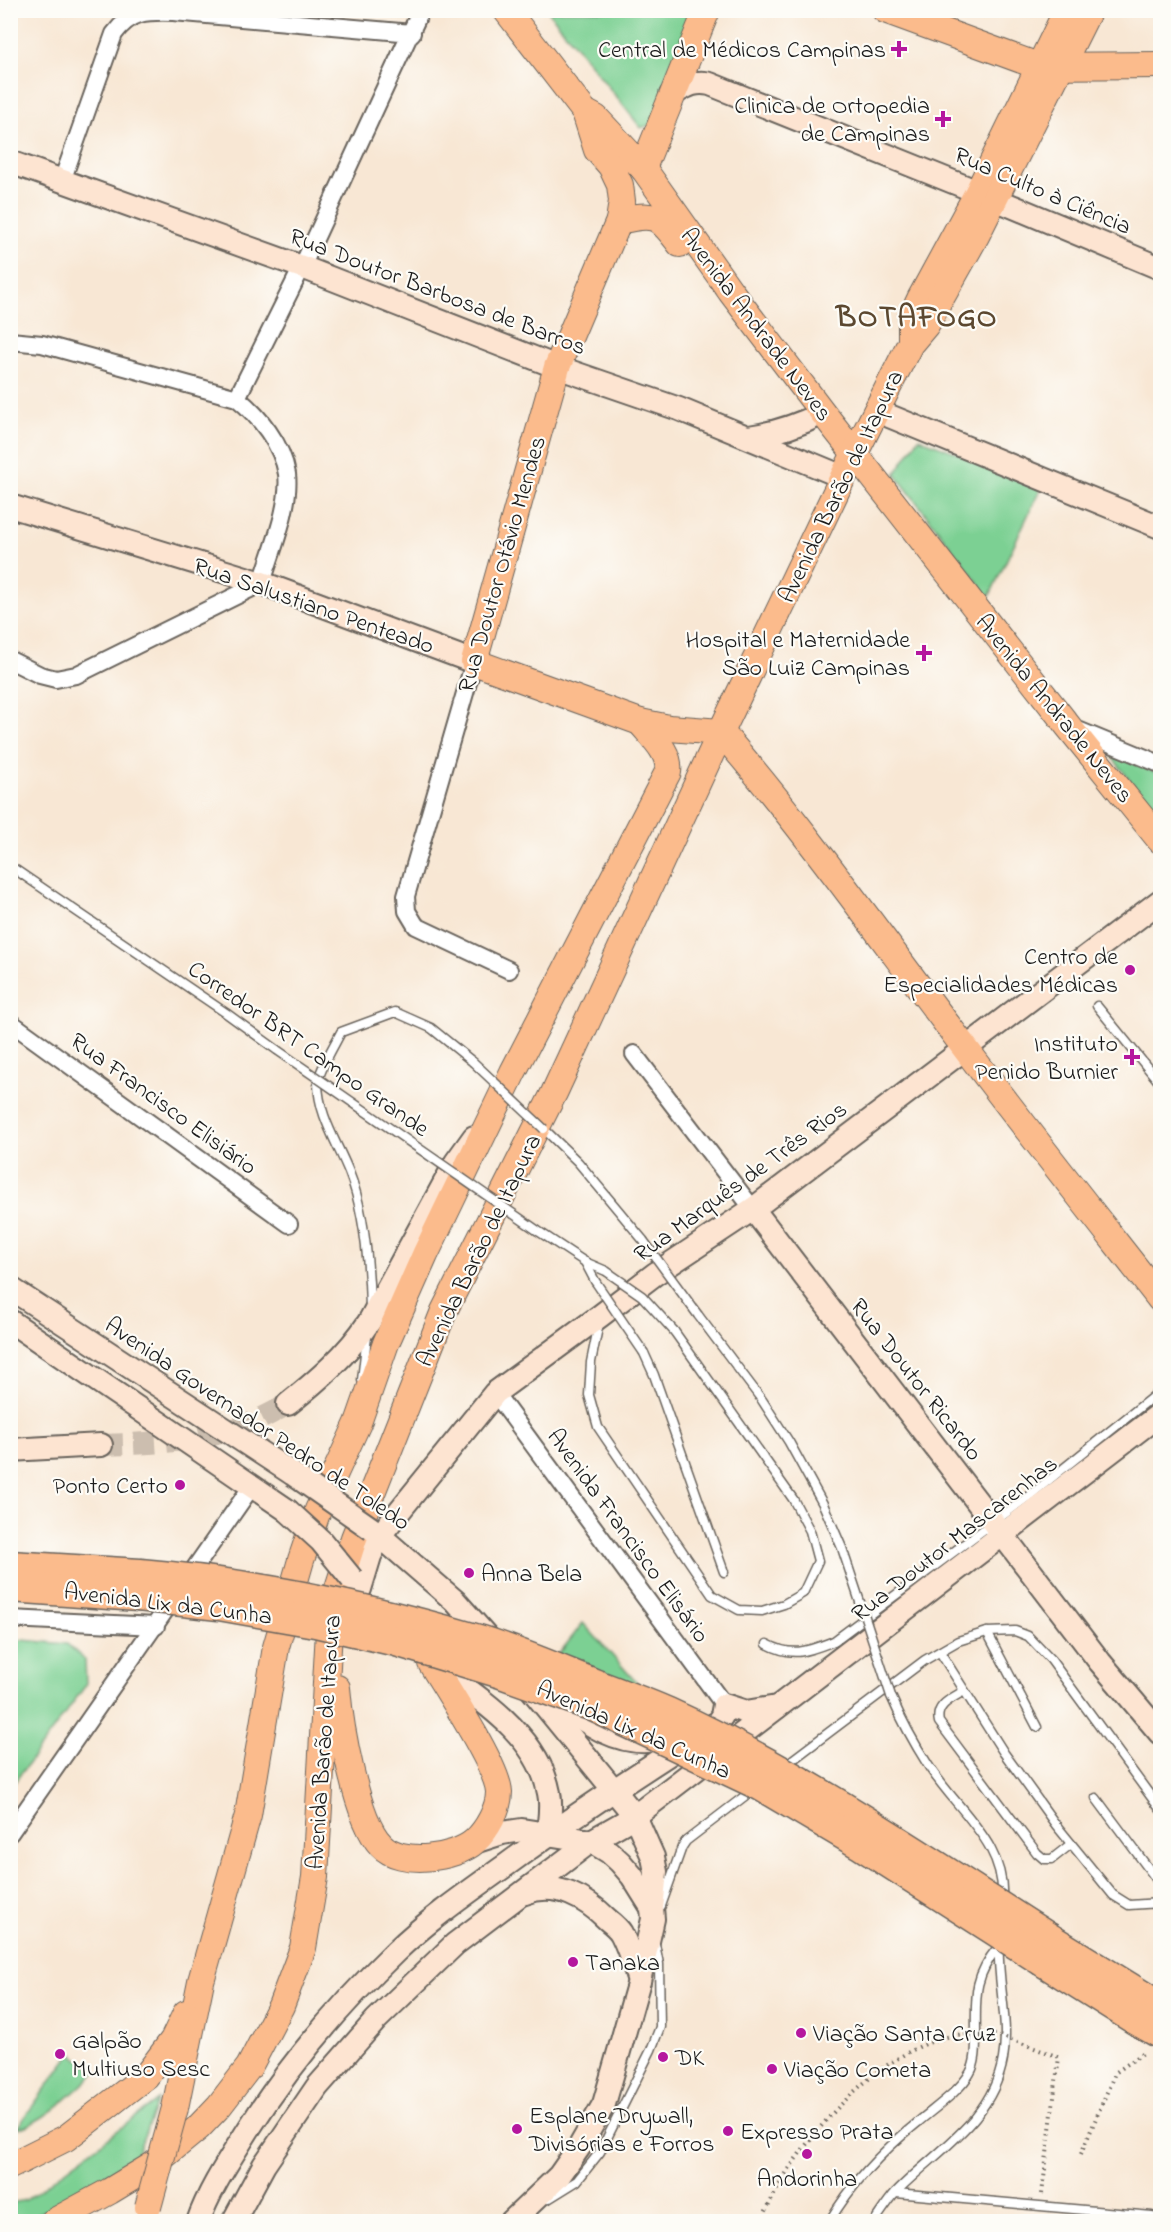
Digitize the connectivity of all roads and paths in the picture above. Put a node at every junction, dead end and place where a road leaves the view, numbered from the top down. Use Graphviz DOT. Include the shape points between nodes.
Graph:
graph roads {
  1 [pos="506,10"];
  2 [pos="707,10"];
  3 [pos="885,10"];
  4 [pos="1067,10"];
  5 [pos="1089,10"];
  6 [pos="421,11"];
  7 [pos="527,22"];
  8 [pos="412,33"];
  9 [pos="1161,65"];
  10 [pos="1049,67"];
  11 [pos="671,95"];
  12 [pos="585,112"];
  13 [pos="10,162"];
  14 [pos="643,168"];
  15 [pos="62,181"];
  16 [pos="987,195"];
  17 [pos="619,221"];
  18 [pos="302,267"];
  19 [pos="1161,268"];
  20 [pos="731,292"];
  21 [pos="10,341"];
  22 [pos="557,367"];
  23 [pos="237,398"];
  24 [pos="877,411"];
  25 [pos="823,413"];
  26 [pos="749,437"];
  27 [pos="855,453"];
  28 [pos="843,477"];
  29 [pos="10,506"];
  30 [pos="1161,527"];
  31 [pos="262,583"];
  32 [pos="10,660"];
  33 [pos="474,662"];
  34 [pos="640,722"];
  35 [pos="1068,726"];
  36 [pos="721,732"];
  37 [pos="1161,764"];
  38 [pos="1161,840"];
  39 [pos="10,866"];
  40 [pos="1161,902"];
  41 [pos="509,970"];
  42 [pos="1097,1006"];
  43 [pos="10,1022"];
  44 [pos="965,1048"];
  45 [pos="634,1054"];
  46 [pos="1161,1083"];
  47 [pos="487,1127"];
  48 [pos="753,1209"];
  49 [pos="289,1224"];
  50 [pos="585,1262"];
  51 [pos="10,1288"];
  52 [pos="1161,1299"];
  53 [pos="600,1316"];
  54 [pos="10,1321"];
  55 [pos="369,1322"];
  56 [pos="1161,1391"];
  57 [pos="495,1393"];
  58 [pos="288,1404"];
  59 [pos="1161,1414"];
  60 [pos="358,1423"];
  61 [pos="101,1444"];
  62 [pos="10,1450"];
  63 [pos="252,1486"];
  64 [pos="998,1528"];
  65 [pos="376,1532"];
  66 [pos="10,1566"];
  67 [pos="724,1572"];
  68 [pos="356,1584"];
  69 [pos="139,1585"];
  70 [pos="10,1587"];
  71 [pos="330,1613"];
  72 [pos="10,1619"];
  73 [pos="156,1626"];
  74 [pos="987,1632"];
  75 [pos="767,1644"];
  76 [pos="939,1652"];
  77 [pos="431,1663"];
  78 [pos="517,1671"];
  79 [pos="964,1691"];
  80 [pos="724,1705"];
  81 [pos="780,1706"];
  82 [pos="1159,1726"];
  83 [pos="1037,1727"];
  84 [pos="702,1733"];
  85 [pos="614,1789"];
  86 [pos="1096,1798"];
  87 [pos="1161,1809"];
  88 [pos="635,1816"];
  89 [pos="10,1833"];
  90 [pos="548,1834"];
  91 [pos="591,1841"];
  92 [pos="474,1842"];
  93 [pos="1071,1844"];
  94 [pos="1161,1884"];
  95 [pos="522,1895"];
  96 [pos="1161,1903"];
  97 [pos="1001,1913"];
  98 [pos="652,1918"];
  99 [pos="1000,1924"];
  100 [pos="998,1947"];
  101 [pos="201,1981"];
  102 [pos="639,1981"];
  103 [pos="1151,2021"];
  104 [pos="1082,2154"];
  105 [pos="10,2166"];
  106 [pos="896,2193"];
  107 [pos="1041,2206"];
  108 [pos="145,2214"];
  109 [pos="53,2222"];
  110 [pos="198,2222"];
  111 [pos="233,2222"];
  112 [pos="514,2222"];
  113 [pos="760,2222"];
  114 [pos="829,2222"];
  115 [pos="874,2222"];
  116 [pos="1159,2222"];
  1 -- 7 [label="main road, Avenida Andrade Neves"];
  2 -- 11 [label="main road"];
  3 -- 10 [label="main road"];
  4 -- 10 [label="main road, Avenida Barão de Itapura"];
  5 -- 10 [label="main road, Avenida Barão de Itapura"];
  6 -- 8 [label="street"];
  7 -- 12 [label="main road, Avenida Andrade Neves"];
  8 -- 15 [label="street" via="173,12 144,12 131,17 114,34"];
  8 -- 18 [label="street"];
  9 -- 10 [label="main road"];
  10 -- 16 [label="main road, Avenida Barão de Itapura"];
  11 -- 14 [label="main road"];
  11 -- 16 [label="main road, Rua Culto à Ciência" via="688,85 710,84"];
  12 -- 14 [label="main road, Avenida Andrade Neves" via="596,118"];
  12 -- 17 [label="main road, Rua Doutor Otávio Mendes" via="597,150 620,184"];
  13 -- 15 [label="main road, Rua Doutor Barbosa de Barros"];
  14 -- 20 [label="main road, Avenida Andrade Neves"];
  15 -- 18 [label="main road, Rua Doutor Barbosa de Barros"];
  16 -- 19 [label="main road, Rua Culto à Ciência"];
  16 -- 24 [label="main road, Avenida Barão de Itapura" via="915,309 910,344"];
  17 -- 20 [label="main road" via="647,215 664,222 708,282"];
  17 -- 22 [label="main road, Rua Doutor Otávio Mendes"];
  18 -- 22 [label="main road, Rua Doutor Barbosa de Barros"];
  18 -- 23 [label="street"];
  20 -- 25 [label="main road, Avenida Andrade Neves"];
  21 -- 23 [label="street" via="42,344"];
  22 -- 26 [label="main road, Rua Doutor Barbosa de Barros"];
  22 -- 33 [label="main road, Rua Doutor Otávio Mendes"];
  23 -- 31 [label="street" via="257,415 277,447 287,474 282,521"];
  24 -- 27 [label="main road, Avenida Barão de Itapura"];
  24 -- 30 [label="main road"];
  25 -- 26 [label="main road" via="774,434"];
  25 -- 27 [label="main road, Avenida Andrade Neves"];
  26 -- 28 [label="main road, Rua Doutor Barbosa de Barros"];
  27 -- 28 [label="main road, Avenida Barão de Itapura"];
  27 -- 35 [label="main road, Avenida Andrade Neves"];
  28 -- 36 [label="main road, Avenida Barão de Itapura"];
  29 -- 31 [label="main road, Rua Salustiano Penteado"];
  31 -- 32 [label="street" via="76,675 56,679"];
  31 -- 33 [label="main road, Rua Salustiano Penteado"];
  33 -- 34 [label="main road, Rua Salustiano Penteado"];
  33 -- 41 [label="street, Rua Doutor Otávio Mendes" via="406,896 407,911 416,926"];
  34 -- 36 [label="main road, Rua Salustiano Penteado"];
  34 -- 47 [label="main road, Avenida Barão de Itapura" via="666,753 668,772"];
  35 -- 37 [label="street"];
  35 -- 38 [label="main road, Avenida Andrade Neves"];
  36 -- 44 [label="main road" via="857,902"];
  36 -- 71 [label="main road, Avenida Barão de Itapura" via="554,1093 444,1311 354,1538"];
  39 -- 50 [label="lane, Corredor BRT Campo Grande, bridge"];
  40 -- 44 [label="main road, Rua Marquês de Três Rios"];
  42 -- 46 [label="lane"];
  43 -- 49 [label="street, Rua Francisco Elisiário"];
  44 -- 48 [label="main road, Rua Marquês de Três Rios"];
  44 -- 52 [label="main road"];
  45 -- 48 [label="street, Rua Doutor Ricardo"];
  47 -- 55 [label="main road" via="466,1144"];
  47 -- 60 [label="main road, Avenida Barão de Itapura" via="397,1318"];
  48 -- 53 [label="main road, Rua Marquês de Três Rios"];
  48 -- 64 [label="main road, Rua Doutor Ricardo"];
  50 -- 53 [label="lane, Corredor BRT Campo Grande, bridge" via="606,1271 642,1296 674,1331 793,1499 810,1531 818,1561 803,1593 762,1611 739,1610 712,1595 598,1427 589,1395"];
  50 -- 67 [label="lane, Corredor BRT Campo Grande, bridge" via="654,1375"];
  51 -- 65 [label="main road, Avenida Governador Pedro de Toledo, bridge"];
  53 -- 57 [label="main road, Rua Marquês de Três Rios"];
  54 -- 63 [label="main road"];
  55 -- 58 [label="main road" via="357,1341"];
  55 -- 60 [label="lane"];
  55 -- 97 [label="lane, bridge" via="369,1276 361,1215 350,1173 322,1112 318,1079 341,1032 395,1012 431,1028 473,1062 578,1162 643,1240 762,1400 823,1504 842,1548 891,1696 928,1766 989,1843 1002,1877"];
  56 -- 64 [label="lane" via="1034,1492"];
  57 -- 65 [label="main road, Rua Marquês de Três Rios"];
  57 -- 80 [label="street, Avenida Francisco Elisário"];
  59 -- 64 [label="main road, Rua Doutor Mascarenhas"];
  60 -- 101 [label="main road, Avenida Barão de Itapura" via="318,1510 285,1614 248,1815"];
  61 -- 62 [label="main road"];
  63 -- 68 [label="main road, bridge" via="287,1510 321,1541"];
  63 -- 73 [label="street"];
  64 -- 75 [label="lane" via="834,1641 805,1652 781,1652"];
  64 -- 81 [label="main road, Rua Doutor Mascarenhas"];
  64 -- 82 [label="main road, Rua Doutor Ricardo" via="1100,1662"];
  65 -- 68 [label="main road, Rua Marquês de Três Rios" via="370,1556"];
  65 -- 78 [label="main road, Avenida Governador Pedro de Toledo" via="455,1601"];
  66 -- 69 [label="highway, Avenida Lix da Cunha"];
  68 -- 77 [label="main road"];
  69 -- 70 [label="highway, Avenida Lix da Cunha"];
  69 -- 103 [label="highway, Avenida Lix da Cunha, bridge" via="396,1641 593,1706 762,1786 1047,1950"];
  71 -- 92 [label="main road" via="337,1696 354,1782 370,1830 381,1846 404,1857 444,1855"];
  71 -- 109 [label="main road, Avenida Barão de Itapura" via="315,1877 303,1948 281,2006 249,2067 198,2128 153,2165"];
  72 -- 73 [label="street"];
  73 -- 89 [label="street"];
  74 -- 76 [label="lane"];
  74 -- 83 [label="lane"];
  74 -- 87 [label="lane" via="1015,1631 1035,1642"];
  76 -- 79 [label="lane"];
  76 -- 98 [label="lane" via="696,1832 682,1847 665,1896"];
  77 -- 90 [label="main road" via="483,1701 537,1758 550,1795"];
  77 -- 92 [label="main road" via="495,1776 499,1792 486,1826"];
  78 -- 84 [label="main road" via="588,1724 613,1736 645,1742"];
  78 -- 85 [label="main road, Avenida Governador Pedro de Toledo"];
  79 -- 93 [label="lane"];
  79 -- 93 [label="lane" via="942,1705 939,1722 1037,1853 1052,1859"];
  80 -- 81 [label="main road" via="746,1712"];
  80 -- 84 [label="main road" via="719,1720"];
  81 -- 88 [label="main road, Rua Doutor Mascarenhas"];
  84 -- 85 [label="main road"];
  85 -- 88 [label="main road, Avenida Governador Pedro de Toledo"];
  85 -- 90 [label="main road"];
  86 -- 94 [label="lane"];
  88 -- 91 [label="main road, Rua Doutor Mascarenhas"];
  88 -- 98 [label="main road, Avenida Governador Pedro de Toledo" via="656,1872"];
  90 -- 91 [label="main road"];
  90 -- 92 [label="main road" via="514,1831"];
  90 -- 110 [label="main road" via="443,1910 322,2028 272,2092"];
  91 -- 95 [label="main road, Rua Doutor Mascarenhas"];
  91 -- 98 [label="main road" via="609,1852 632,1876"];
  93 -- 96 [label="lane" via="1119,1900 1130,1905"];
  95 -- 102 [label="main road" via="535,1889 556,1889 581,1897 620,1931"];
  95 -- 111 [label="main road, Rua Doutor Mascarenhas" via="455,1944 369,2028 316,2087 264,2165"];
  98 -- 102 [label="main road, Avenida Governador Pedro de Toledo"];
  98 -- 112 [label="lane" via="659,1964 660,2027 651,2050 600,2152 577,2181"];
  99 -- 100 [label="lane"];
  100 -- 106 [label="lane" via="1004,2057 997,2083 956,2139"];
  100 -- 114 [label="lane" via="978,1982 976,2054 971,2072 868,2167"];
  101 -- 105 [label="main road" via="173,2040 146,2076 66,2138"];
  101 -- 108 [label="main road, bridge" via="175,2108"];
  102 -- 112 [label="main road, Avenida Governador Pedro de Toledo" via="604,2104 559,2175"];
  103 -- 104 [label="path" via="1115,2073"];
  106 -- 107 [label="lane"];
  106 -- 115 [label="lane"];
  107 -- 113 [label="path, bridge" via="1059,2057 991,2034 963,2034 928,2043 880,2070 848,2097 788,2170"];
  107 -- 116 [label="lane" via="1152,2216"];
}
